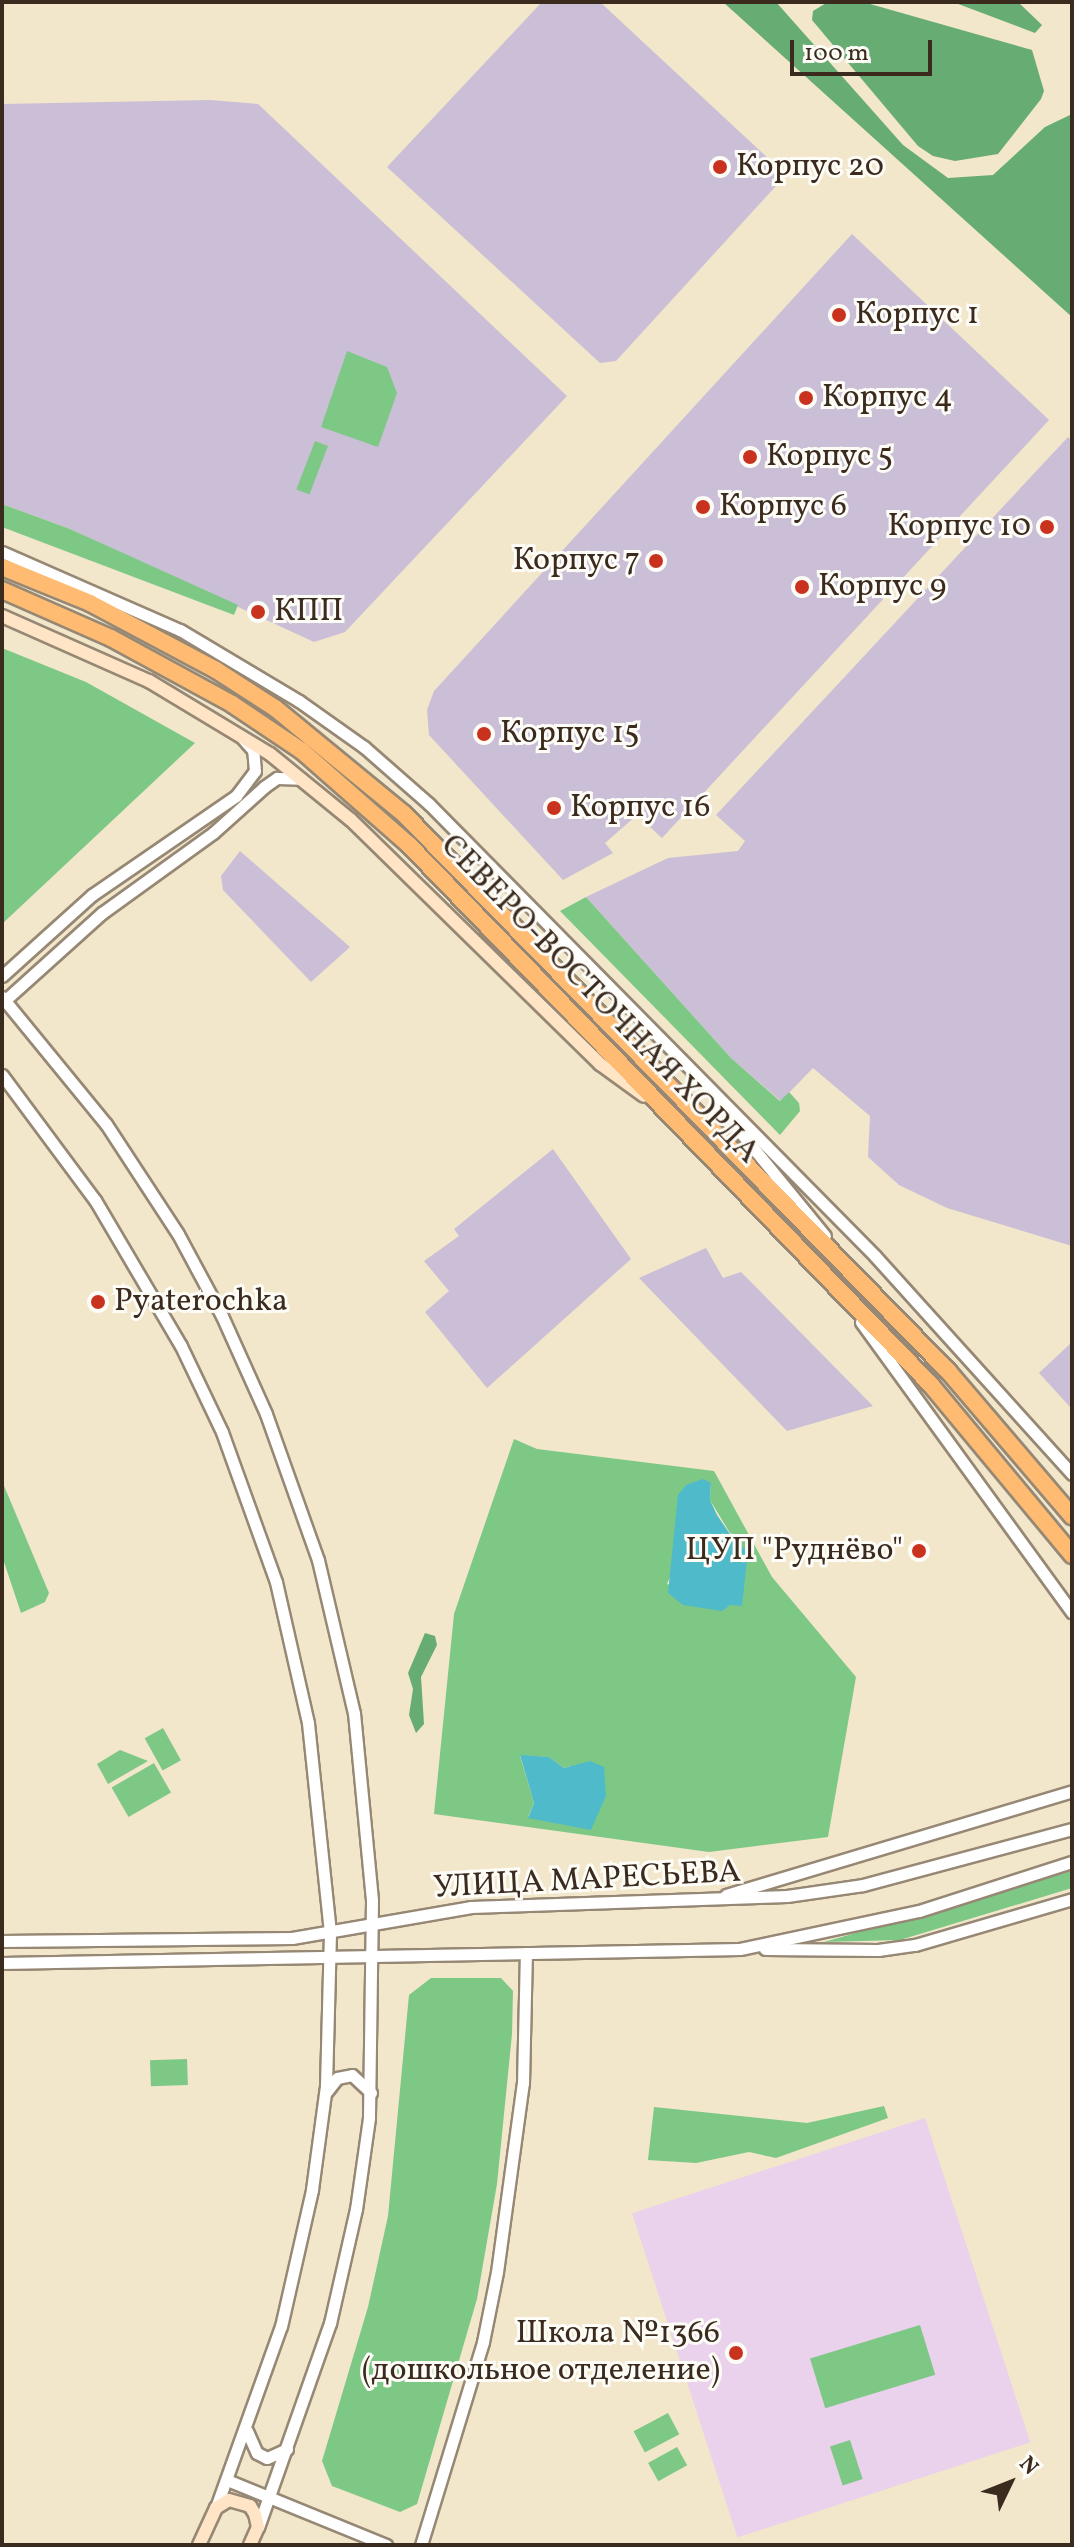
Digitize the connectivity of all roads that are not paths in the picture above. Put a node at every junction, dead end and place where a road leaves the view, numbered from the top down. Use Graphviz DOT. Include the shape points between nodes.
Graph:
graph roads {
  1 [pos="2,552"];
  2 [pos="2,567"];
  3 [pos="2,590"];
  4 [pos="2,616"];
  5 [pos="240,734"];
  6 [pos="302,779"];
  7 [pos="2,976"];
  8 [pos="3,1000"];
  9 [pos="2,1075"];
  10 [pos="702,1084"];
  11 [pos="672,1116"];
  12 [pos="816,1265"];
  13 [pos="869,1290"];
  14 [pos="1072,1474"];
  15 [pos="1072,1516"];
  16 [pos="1072,1555"];
  17 [pos="1072,1612"];
  18 [pos="1072,1791"];
  19 [pos="1072,1829"];
  20 [pos="1072,1862"];
  21 [pos="1072,1899"];
  22 [pos="706,1900"];
  23 [pos="372,1926"];
  24 [pos="330,1933"];
  25 [pos="2,1941"];
  26 [pos="740,1949"];
  27 [pos="526,1953"];
  28 [pos="372,1957"];
  29 [pos="331,1959"];
  30 [pos="2,1963"];
  31 [pos="371,2093"];
  32 [pos="325,2094"];
  33 [pos="246,2431"];
  34 [pos="287,2449"];
  35 [pos="227,2480"];
  36 [pos="269,2499"];
  37 [pos="216,2508"];
  38 [pos="258,2527"];
  39 [pos="199,2545"];
  40 [pos="250,2545"];
  41 [pos="386,2545"];
  42 [pos="421,2545"];
  1 -- 10 [label="street" via="180,630 364,747 429,804"];
  2 -- 13 [label="highway, СЕВЕРО-ВОСТОЧНАЯ ХОРДА" via="90,603 216,670 335,755 489,896"];
  3 -- 11 [label="highway, СЕВЕРО-ВОСТОЧНАЯ ХОРДА" via="173,669 302,751 409,845"];
  4 -- 5 [label="main road" via="149,681"];
  5 -- 6 [label="main road"];
  5 -- 7 [label="street" via="255,762 251,780 236,796 92,895"];
  6 -- 8 [label="street" via="277,778 264,787 213,833 102,913"];
  6 -- 11 [label="main road" via="413,878 600,1064"];
  8 -- 23 [label="street" via="106,1124 178,1234 266,1414 318,1560 354,1713"];
  9 -- 24 [label="street" via="125,1248 222,1432 276,1582 308,1723"];
  10 -- 13 [label="street"];
  10 -- 14 [label="street" via="894,1276"];
  11 -- 12 [label="highway, СЕВЕРО-ВОСТОЧНАЯ ХОРДА"];
  12 -- 16 [label="highway, СЕВЕРО-ВОСТОЧНАЯ ХОРДА" via="931,1385"];
  12 -- 17 [label="street"];
  13 -- 15 [label="highway, СЕВЕРО-ВОСТОЧНАЯ ХОРДА" via="1003,1431"];
  18 -- 22 [label="street"];
  19 -- 22 [label="street, УЛИЦА МАРЕСЬЕВА" via="863,1885"];
  20 -- 26 [label="street, УЛИЦА МАРЕСЬЕВА" via="919,1911"];
  21 -- 26 [label="street" via="915,1945 878,1950"];
  22 -- 23 [label="street, УЛИЦА МАРЕСЬЕВА" via="499,1905"];
  23 -- 24 [label="street, УЛИЦА МАРЕСЬЕВА"];
  23 -- 28 [label="street"];
  24 -- 25 [label="street, УЛИЦА МАРЕСЬЕВА"];
  24 -- 29 [label="street"];
  26 -- 27 [label="street, УЛИЦА МАРЕСЬЕВА"];
  27 -- 28 [label="street, УЛИЦА МАРЕСЬЕВА"];
  27 -- 42 [label="street" via="523,2083 497,2272 483,2342"];
  28 -- 29 [label="street, УЛИЦА МАРЕСЬЕВА"];
  28 -- 31 [label="street"];
  29 -- 30 [label="street"];
  29 -- 32 [label="street"];
  31 -- 32 [label="street" via="358,2077 345,2075"];
  31 -- 34 [label="street" via="356,2209 330,2323"];
  32 -- 33 [label="street" via="312,2190 281,2326"];
  33 -- 34 [label="street" via="257,2453 267,2458"];
  33 -- 35 [label="street"];
  34 -- 36 [label="street"];
  35 -- 36 [label="street"];
  35 -- 37 [label="street"];
  36 -- 38 [label="street"];
  36 -- 41 [label="street"];
  37 -- 38 [label="main road" via="229,2500 250,2506"];
  37 -- 39 [label="main road"];
  38 -- 40 [label="main road"];
}
